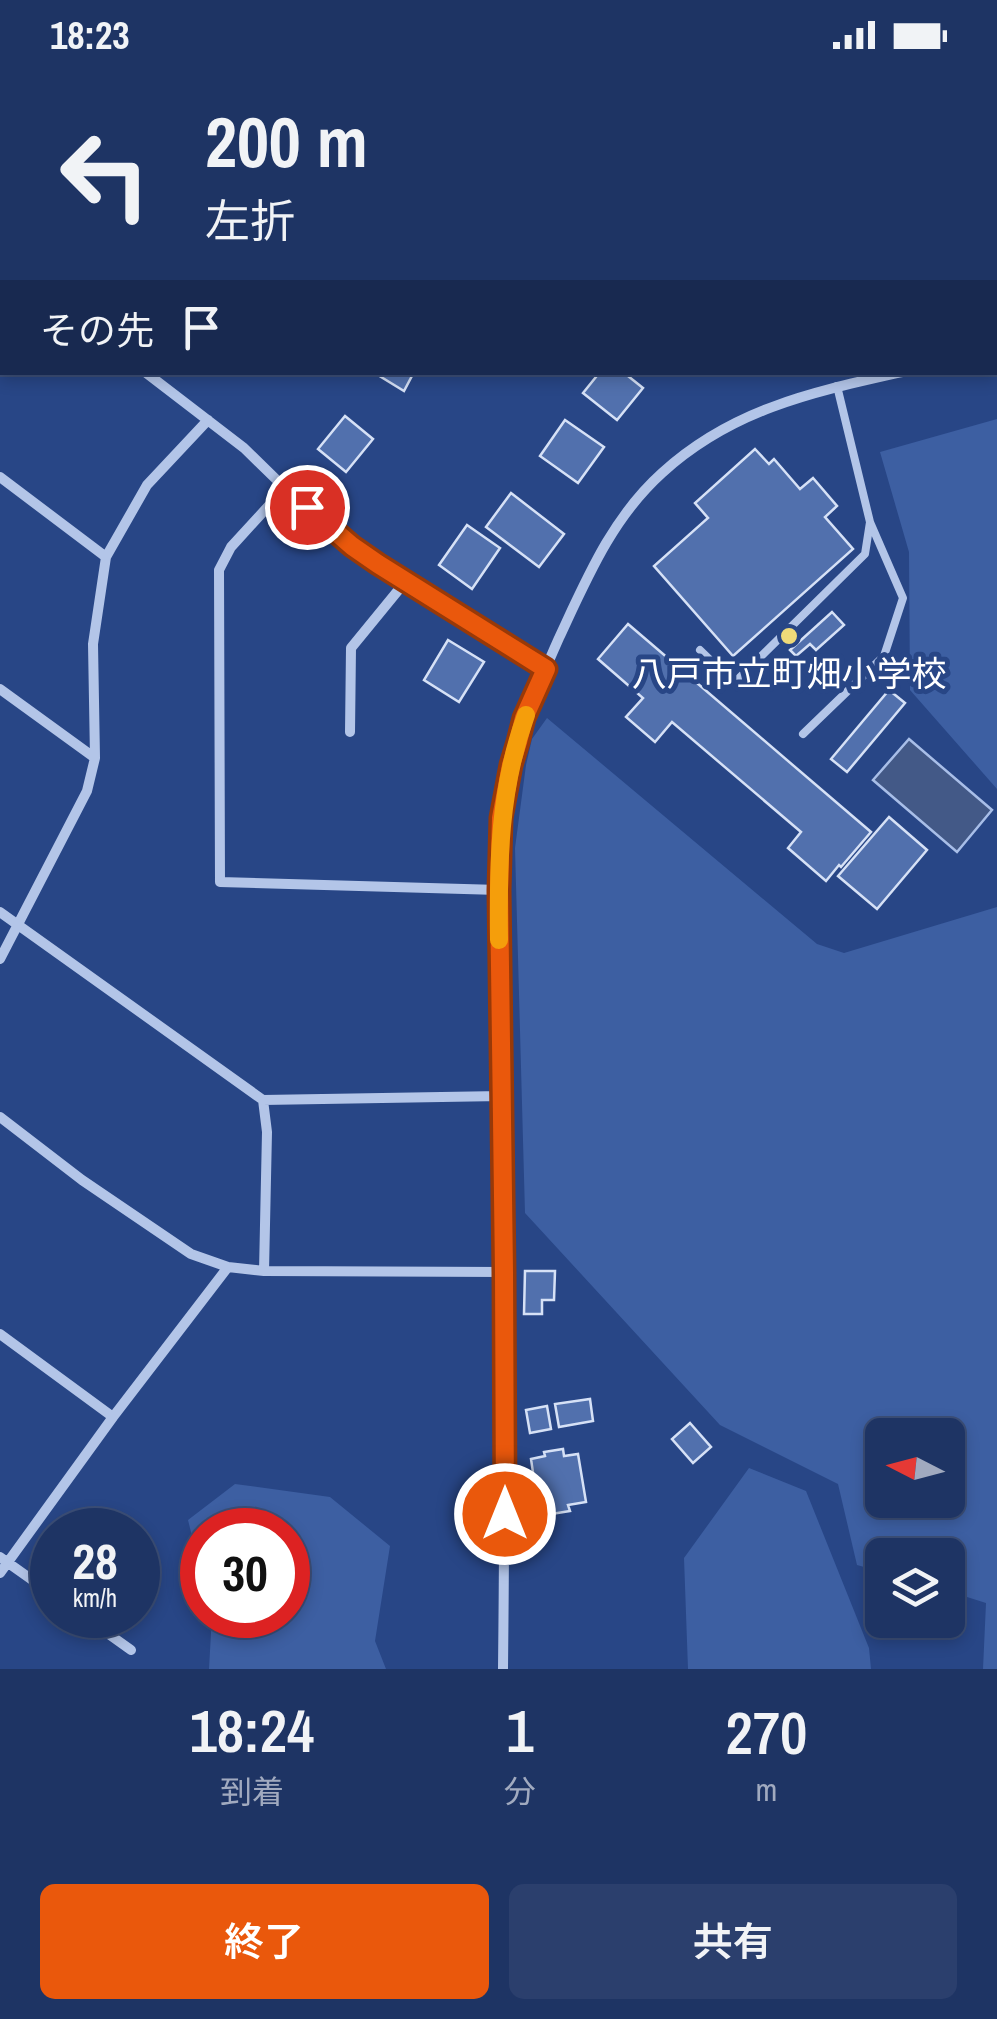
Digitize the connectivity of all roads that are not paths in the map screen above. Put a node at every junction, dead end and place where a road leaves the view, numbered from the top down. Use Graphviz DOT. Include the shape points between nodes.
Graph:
graph roads {
  1 [pos="149,375"];
  2 [pos="888,375"];
  3 [pos="837,386"];
  4 [pos="208,420"];
  5 [pos="0,476"];
  6 [pos="285,488"];
  7 [pos="870,522"];
  8 [pos="106,557"];
  9 [pos="405,582"];
  10 [pos="700,650"];
  11 [pos="546,669"];
  12 [pos="0,689"];
  13 [pos="350,732"];
  14 [pos="802,734"];
  15 [pos="95,758"];
  16 [pos="499,890"];
  17 [pos="0,912"];
  18 [pos="17,924"];
  19 [pos="0,959"];
  20 [pos="501,1096"];
  21 [pos="264,1100"];
  22 [pos="0,1117"];
  23 [pos="228,1267"];
  24 [pos="264,1271"];
  25 [pos="504,1272"];
  26 [pos="0,1334"];
  27 [pos="114,1418"];
  28 [pos="4,1560"];
  29 [pos="0,1573"];
  30 [pos="30,1578"];
  31 [pos="114,1638"];
  32 [pos="131,1650"];
  33 [pos="503,1669"];
  1 -- 4 [label="street"];
  2 -- 3 [label="street"];
  3 -- 7 [label="lane"];
  3 -- 11 [label="street" via="744,417 660,474 596,557"];
  4 -- 6 [label="street"];
  4 -- 8 [label="street" via="147,486"];
  5 -- 8 [label="street"];
  6 -- 9 [label="street"];
  6 -- 16 [label="street" via="231,546 219,570 220,882"];
  7 -- 10 [label="lane" via="865,554 734,683"];
  7 -- 14 [label="lane" via="904,598 884,656"];
  8 -- 15 [label="street" via="94,644"];
  9 -- 11 [label="street"];
  9 -- 13 [label="street" via="351,648"];
  11 -- 16 [label="street" via="511,765"];
  12 -- 15 [label="street"];
  15 -- 18 [label="street" via="86,791"];
  16 -- 20 [label="street"];
  17 -- 18 [label="street"];
  18 -- 19 [label="street"];
  18 -- 21 [label="street"];
  20 -- 21 [label="street"];
  20 -- 25 [label="street"];
  21 -- 24 [label="street"];
  22 -- 23 [label="street" via="190,1254"];
  23 -- 24 [label="street"];
  23 -- 27 [label="street"];
  24 -- 25 [label="street"];
  25 -- 33 [label="street"];
  26 -- 27 [label="street"];
  27 -- 28 [label="street"];
  28 -- 29 [label="street"];
  28 -- 30 [label="street"];
  31 -- 32 [label="street"];
}
